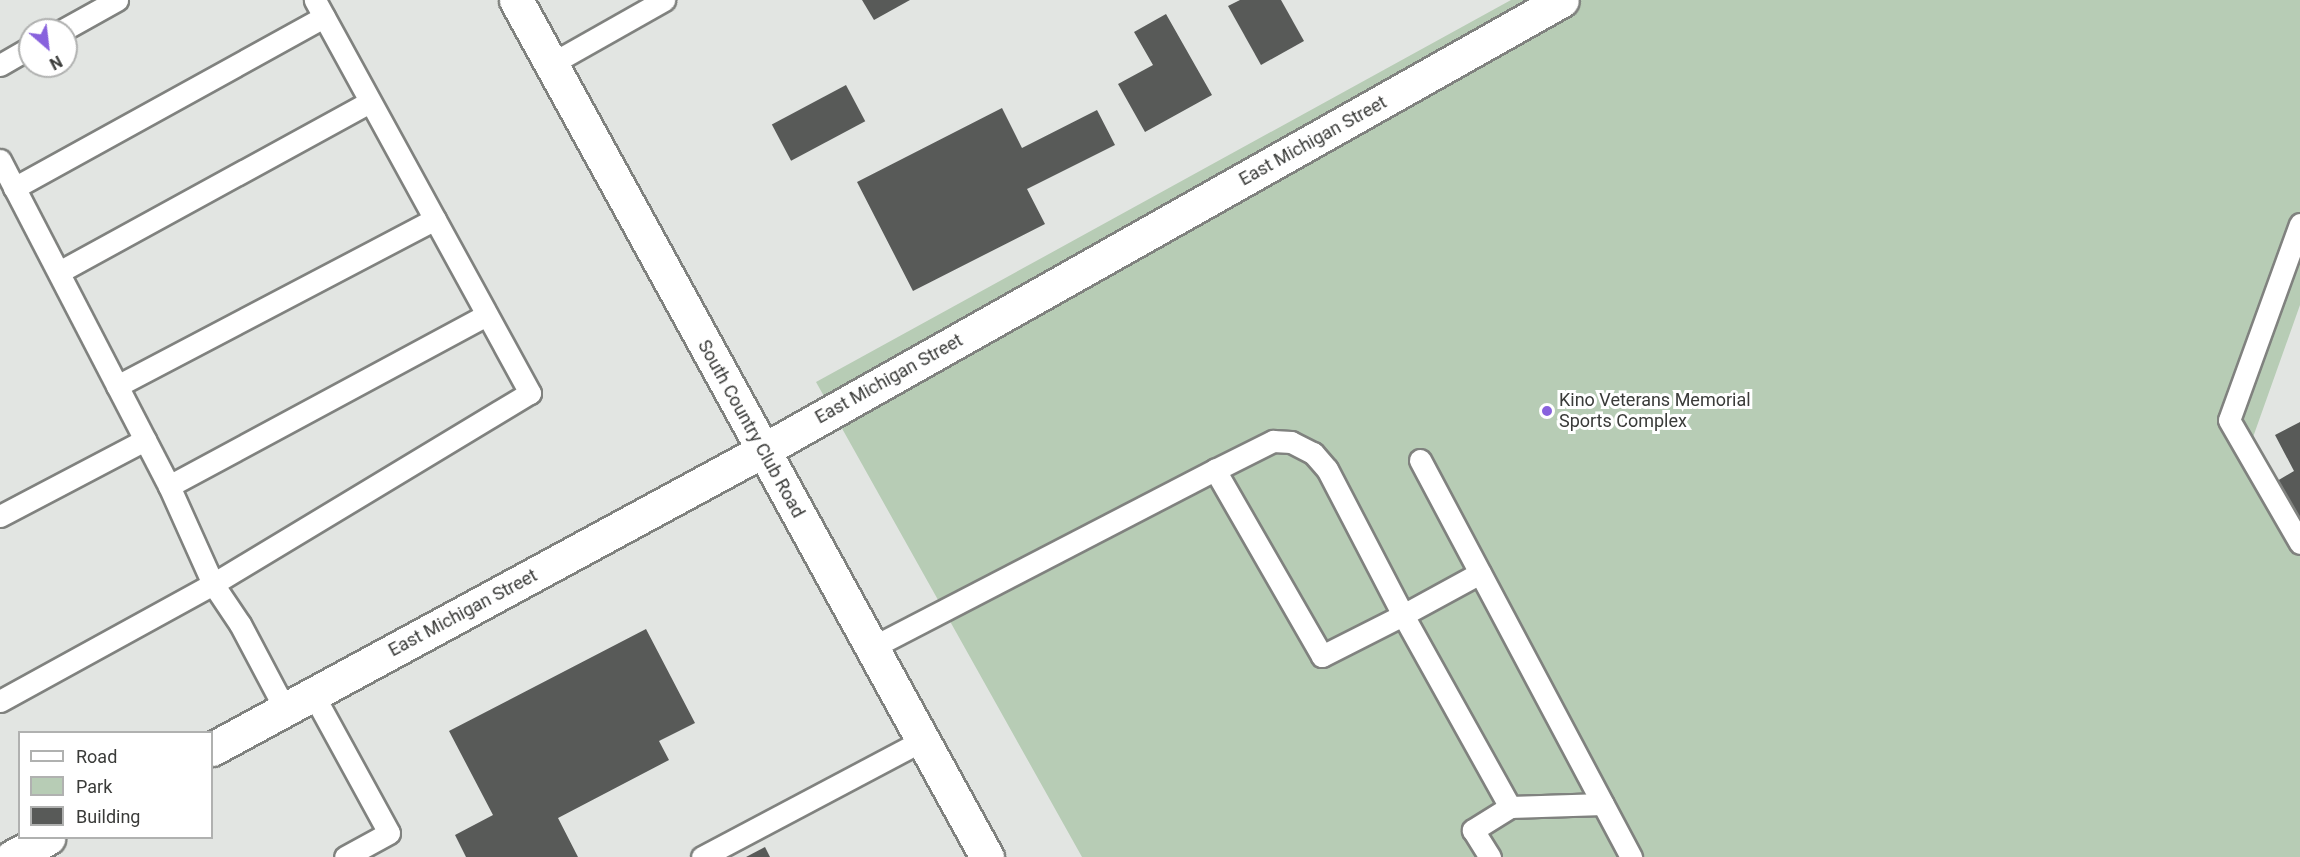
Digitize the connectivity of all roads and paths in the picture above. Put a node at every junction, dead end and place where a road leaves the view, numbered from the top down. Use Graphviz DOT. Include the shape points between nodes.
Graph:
graph roads {
  1 [pos="117,0"];
  2 [pos="516,0"];
  3 [pos="664,0"];
  4 [pos="1562,0"];
  5 [pos="319,9"];
  6 [pos="78,22"];
  7 [pos="18,55"];
  8 [pos="551,64"];
  9 [pos="0,65"];
  10 [pos="370,102"];
  11 [pos="0,160"];
  12 [pos="14,188"];
  13 [pos="435,219"];
  14 [pos="2300,224"];
  15 [pos="58,272"];
  16 [pos="487,315"];
  17 [pos="117,386"];
  18 [pos="145,440"];
  19 [pos="762,451"];
  20 [pos="1420,460"];
  21 [pos="1215,470"];
  22 [pos="169,486"];
  23 [pos="0,516"];
  24 [pos="2300,543"];
  25 [pos="1480,573"];
  26 [pos="213,584"];
  27 [pos="1403,615"];
  28 [pos="873,647"];
  29 [pos="313,694"];
  30 [pos="0,701"];
  31 [pos="285,709"];
  32 [pos="925,739"];
  33 [pos="213,748"];
  34 [pos="1603,804"];
  35 [pos="1510,807"];
  36 [pos="44,839"];
  37 [pos="12,857"];
  38 [pos="345,857"];
  39 [pos="702,857"];
  40 [pos="987,857"];
  41 [pos="1490,857"];
  42 [pos="1631,857"];
  1 -- 6 [label="lane"];
  2 -- 8 [label="street, South Country Club Road"];
  3 -- 8 [label="lane"];
  4 -- 19 [label="street, East Michigan Street"];
  5 -- 10 [label="lane"];
  5 -- 12 [label="lane"];
  7 -- 9 [label="lane"];
  8 -- 19 [label="street, South Country Club Road"];
  10 -- 13 [label="lane"];
  10 -- 15 [label="lane"];
  11 -- 12 [label="lane"];
  12 -- 15 [label="lane"];
  13 -- 16 [label="lane"];
  13 -- 17 [label="lane"];
  14 -- 24 [label="lane" via="2229,420"];
  15 -- 17 [label="lane"];
  16 -- 22 [label="lane"];
  16 -- 26 [label="lane" via="530,393"];
  17 -- 18 [label="lane"];
  18 -- 22 [label="lane"];
  18 -- 23 [label="lane"];
  19 -- 28 [label="street, South Country Club Road"];
  19 -- 29 [label="street, East Michigan Street"];
  20 -- 25 [label="lane"];
  21 -- 27 [label="lane" via="1273,441 1291,442 1312,453 1333,479"];
  21 -- 27 [label="lane" via="1322,656"];
  21 -- 28 [label="lane"];
  22 -- 26 [label="lane"];
  25 -- 27 [label="lane"];
  25 -- 34 [label="lane"];
  26 -- 30 [label="lane"];
  26 -- 31 [label="lane" via="240,624"];
  27 -- 35 [label="lane"];
  28 -- 32 [label="street, South Country Club Road"];
  29 -- 31 [label="street, East Michigan Street"];
  29 -- 38 [label="lane" via="389,833"];
  31 -- 33 [label="street, East Michigan Street"];
  32 -- 39 [label="lane"];
  32 -- 40 [label="street, South Country Club Road"];
  34 -- 35 [label="lane"];
  34 -- 42 [label="lane"];
  35 -- 41 [label="lane" via="1473,830"];
  36 -- 37 [label="street"];
}
